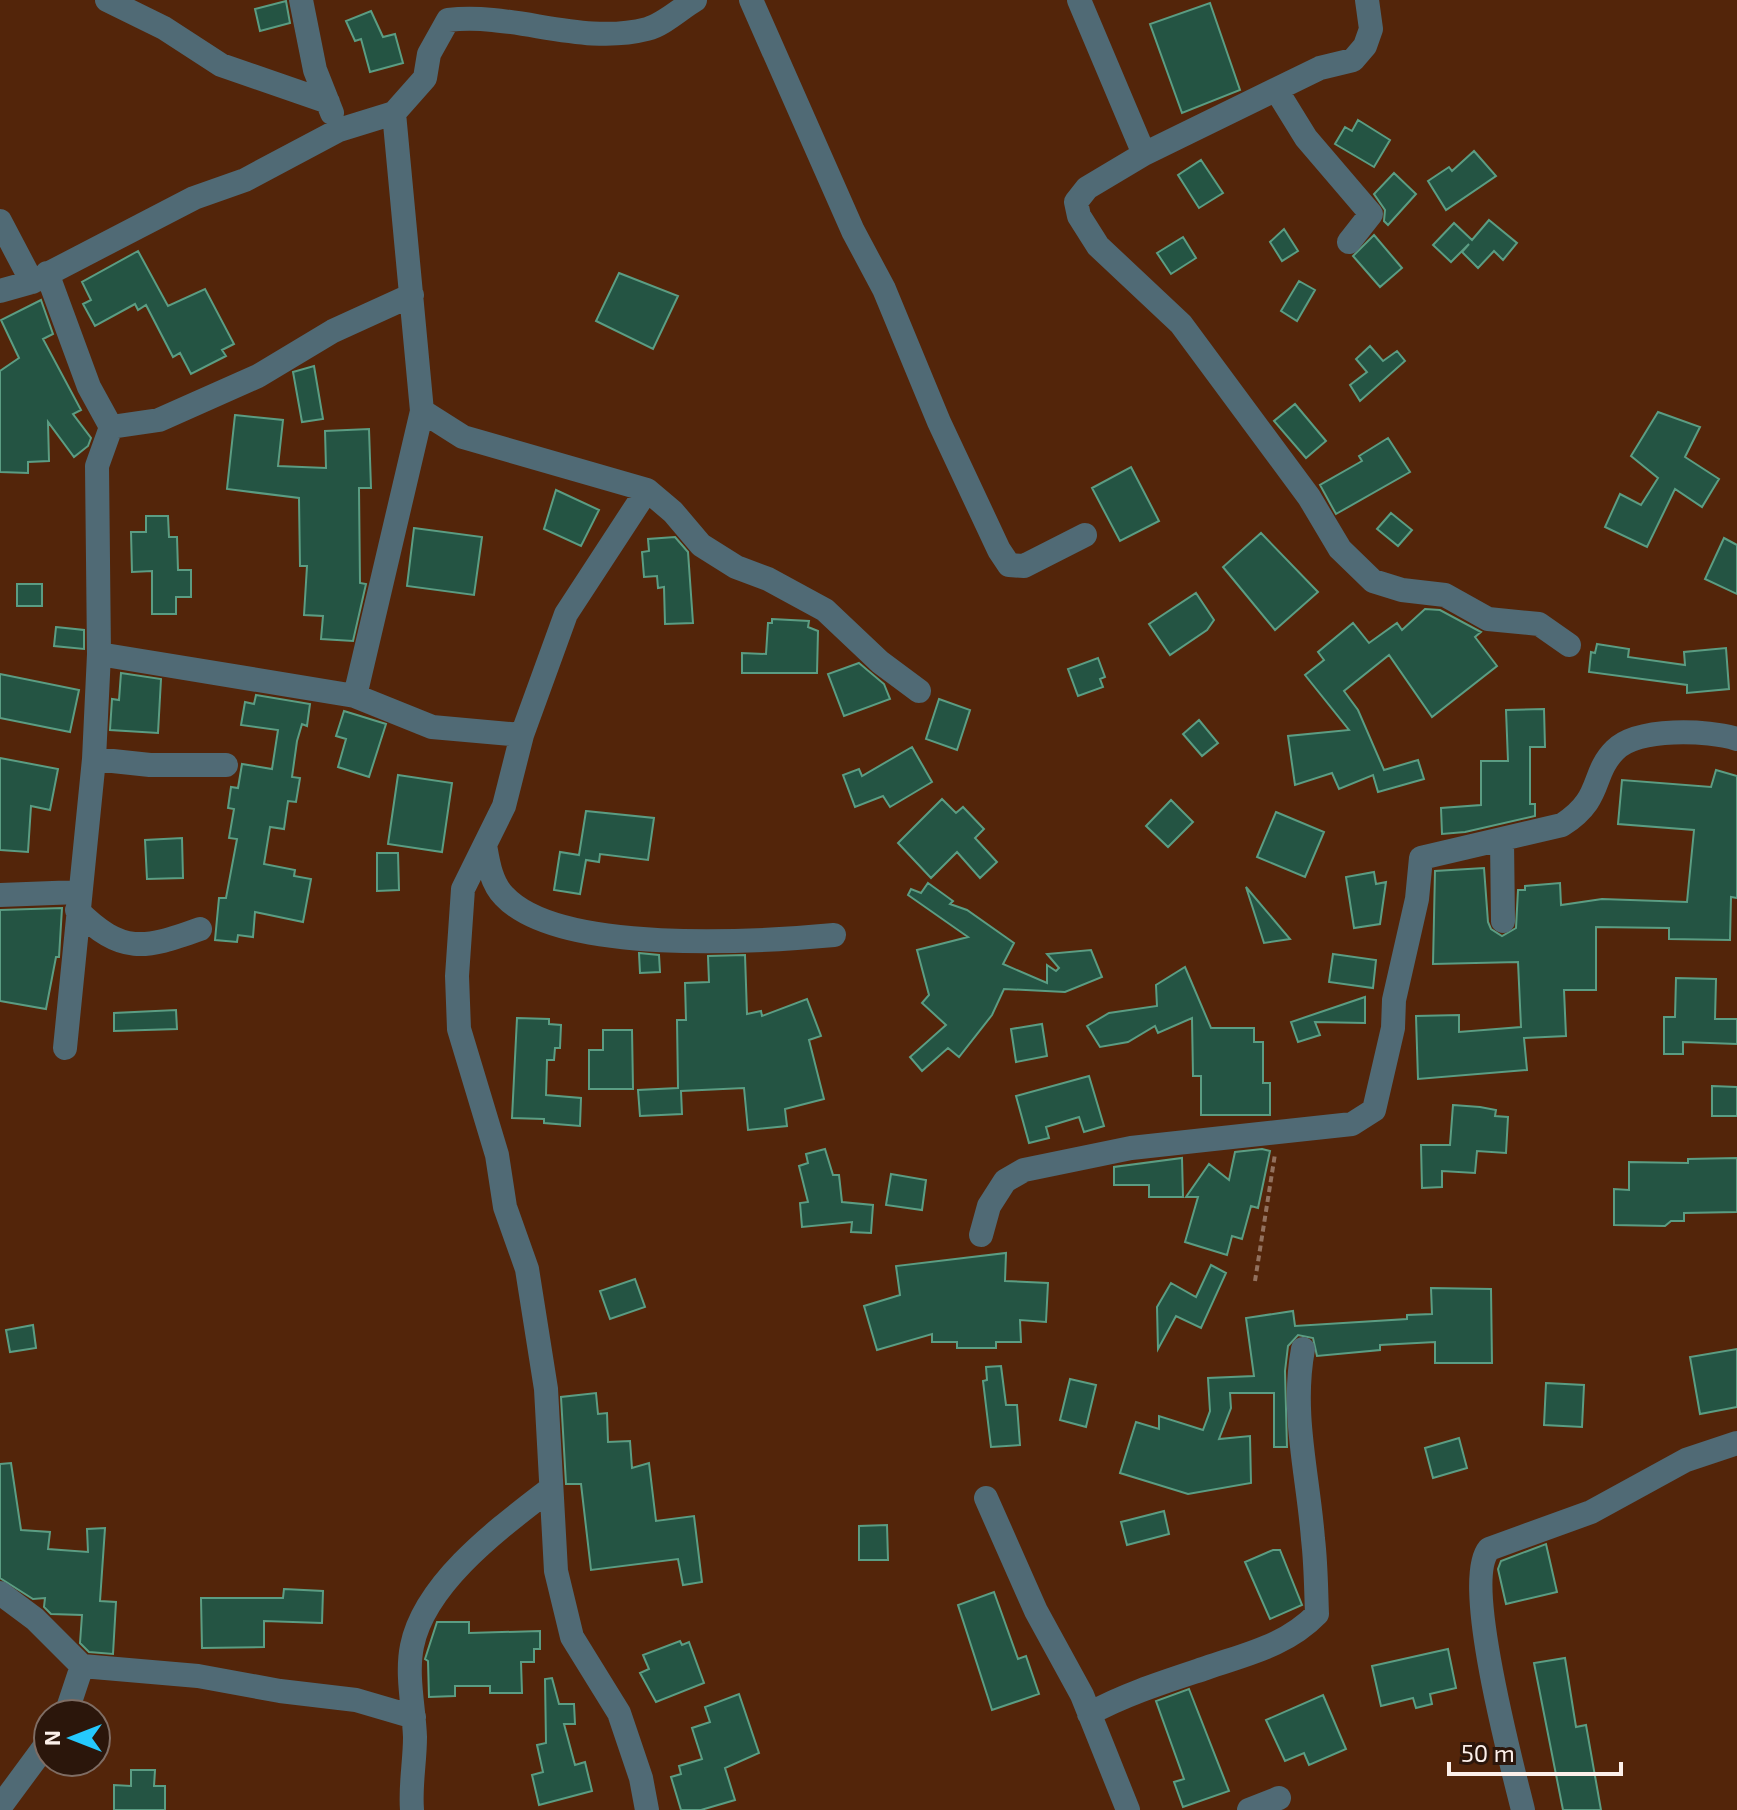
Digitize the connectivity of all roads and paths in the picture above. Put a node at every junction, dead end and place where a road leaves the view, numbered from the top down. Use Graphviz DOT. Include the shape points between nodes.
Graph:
graph roads {
  1 [pos="107,0"];
  2 [pos="301,0"];
  3 [pos="695,0"];
  4 [pos="751,0"];
  5 [pos="1079,0"];
  6 [pos="1367,0"];
  7 [pos="1277,91"];
  8 [pos="328,102"];
  9 [pos="394,113"];
  10 [pos="339,130"];
  11 [pos="1144,154"];
  12 [pos="0,221"];
  13 [pos="1349,242"];
  14 [pos="39,277"];
  15 [pos="0,291"];
  16 [pos="412,295"];
  17 [pos="422,411"];
  18 [pos="111,427"];
  19 [pos="647,490"];
  20 [pos="1085,535"];
  21 [pos="1569,645"];
  22 [pos="99,654"];
  23 [pos="919,691"];
  24 [pos="355,696"];
  25 [pos="522,735"];
  26 [pos="1737,739"];
  27 [pos="94,759"];
  28 [pos="226,765"];
  29 [pos="1502,841"];
  30 [pos="485,845"];
  31 [pos="0,895"];
  32 [pos="78,901"];
  33 [pos="1503,921"];
  34 [pos="200,929"];
  35 [pos="834,935"];
  36 [pos="65,1048"];
  37 [pos="1280,1132"];
  38 [pos="981,1235"];
  39 [pos="1255,1281"];
  40 [pos="1303,1349"];
  41 [pos="1737,1443"];
  42 [pos="550,1489"];
  43 [pos="986,1498"];
  44 [pos="0,1593"];
  45 [pos="82,1666"];
  46 [pos="71,1698"];
  47 [pos="1089,1714"];
  48 [pos="414,1717"];
  49 [pos="32,1764"];
  50 [pos="1279,1798"];
  51 [pos="0,1807"];
  52 [pos="412,1810"];
  53 [pos="647,1810"];
  54 [pos="1128,1810"];
  55 [pos="1249,1810"];
  56 [pos="1523,1810"];
  1 -- 8 [label="street" via="221,65"];
  2 -- 8 [label="street" via="315,70"];
  3 -- 9 [label="street" via="648,29 592,34 474,17 448,20 429,54 425,78"];
  4 -- 20 [label="street" via="999,550 1009,565 1024,566"];
  5 -- 11 [label="street"];
  6 -- 7 [label="street" via="1371,29 1353,60 1320,68"];
  7 -- 11 [label="street"];
  7 -- 13 [label="street" via="1306,138 1371,214"];
  8 -- 10 [label="street"];
  9 -- 10 [label="street"];
  9 -- 16 [label="street"];
  10 -- 14 [label="street"];
  11 -- 21 [label="street" via="1087,188 1076,202 1079,216 1098,246 1181,324 1309,497 1340,549 1373,581 1445,595 1488,619 1539,624"];
  12 -- 14 [label="street"];
  14 -- 15 [label="street"];
  14 -- 18 [label="street"];
  16 -- 17 [label="street"];
  16 -- 18 [label="street" via="333,331 258,376 159,420"];
  17 -- 19 [label="street" via="463,437"];
  17 -- 24 [label="street"];
  18 -- 22 [label="street" via="97,466"];
  19 -- 23 [label="street" via="701,545 825,610"];
  19 -- 25 [label="street" via="566,614"];
  22 -- 24 [label="street"];
  22 -- 27 [label="street"];
  24 -- 25 [label="street" via="432,727"];
  25 -- 30 [label="street" via="504,806"];
  26 -- 29 [label="street" via="1687,733 1642,736 1615,749 1594,796 1578,815 1562,825"];
  27 -- 28 [label="street"];
  27 -- 32 [label="street"];
  29 -- 33 [label="street"];
  29 -- 37 [label="street" via="1421,858 1374,1110 1352,1124"];
  30 -- 35 [label="street" via="490,872 503,895 532,916 580,931 694,940"];
  30 -- 42 [label="street" via="463,889 459,1029 497,1155 505,1207 527,1269 546,1389"];
  31 -- 32 [label="street"];
  32 -- 34 [label="street" via="98,931 118,943 162,943"];
  32 -- 36 [label="street"];
  37 -- 38 [label="street" via="1131,1148 1024,1170 1005,1181 989,1206"];
  37 -- 39 [label="path"];
  40 -- 47 [label="street" via="1297,1380 1298,1434 1317,1614 1270,1647 1116,1699"];
  41 -- 56 [label="street" via="1686,1460 1591,1512 1489,1549 1483,1557 1488,1652"];
  42 -- 48 [label="street" via="493,1533 423,1610 412,1648"];
  42 -- 53 [label="street" via="556,1571 572,1637 619,1713"];
  43 -- 47 [label="street"];
  44 -- 45 [label="street"];
  45 -- 46 [label="street"];
  45 -- 48 [label="street" via="198,1676 356,1700"];
  47 -- 54 [label="street"];
  48 -- 52 [label="street"];
  49 -- 51 [label="street"];
  50 -- 55 [label="street"];
}
